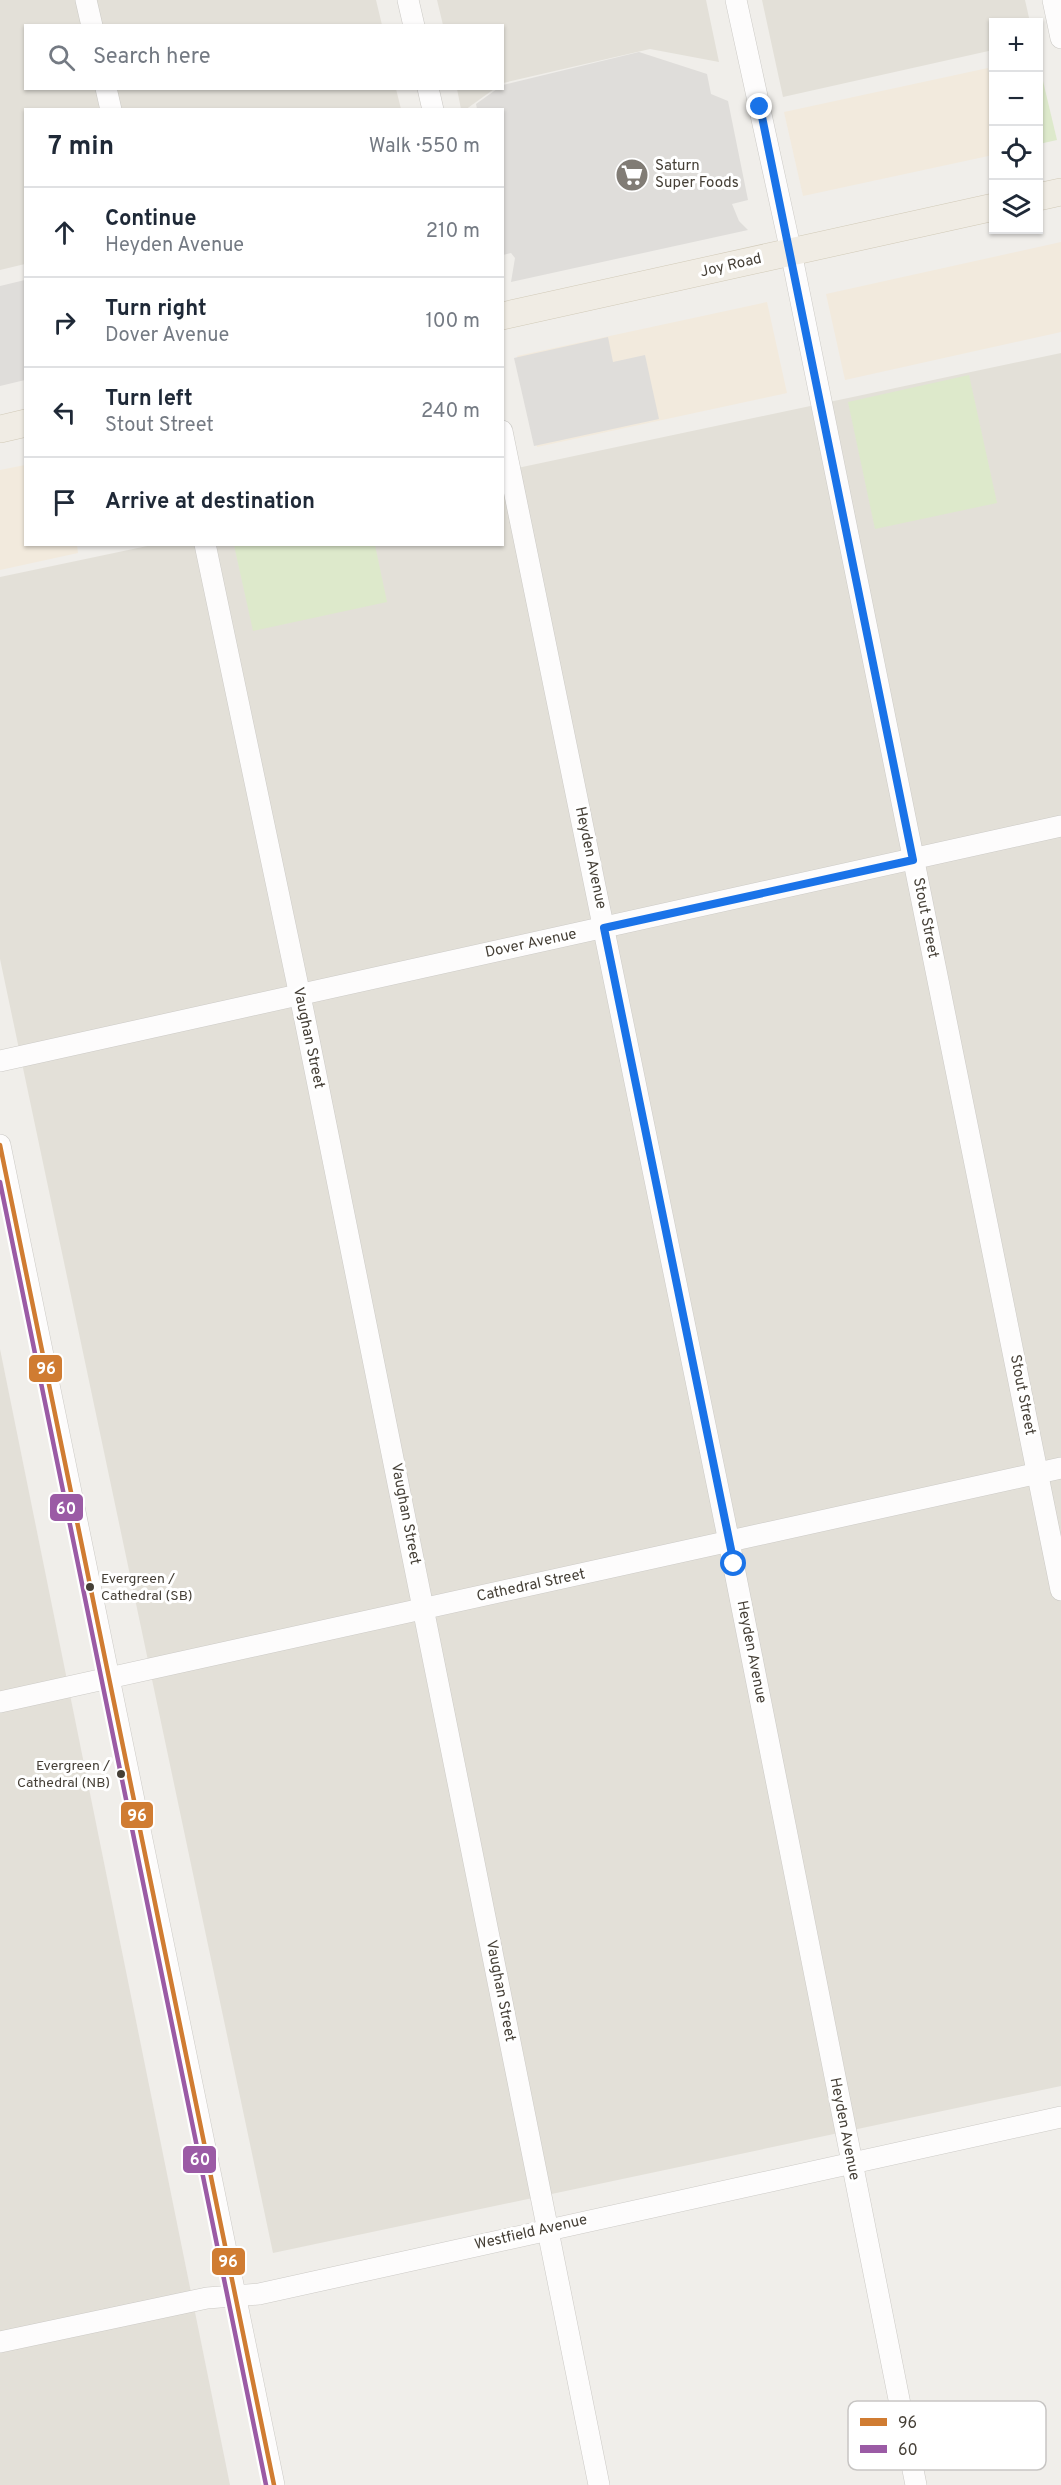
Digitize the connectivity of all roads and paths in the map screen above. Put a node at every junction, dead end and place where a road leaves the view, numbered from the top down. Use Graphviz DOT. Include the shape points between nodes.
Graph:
graph roads {
  1 [pos="86,0"];
  2 [pos="408,0"];
  3 [pos="736,0"];
  4 [pos="1053,0"];
  5 [pos="92,24"];
  6 [pos="414,24"];
  7 [pos="1061,38"];
  8 [pos="106,90"];
  9 [pos="428,90"];
  10 [pos="111,108"];
  11 [pos="433,108"];
  12 [pos="1061,192"];
  13 [pos="1043,196"];
  14 [pos="989,208"];
  15 [pos="791,252"];
  16 [pos="504,316"];
  17 [pos="24,423"];
  18 [pos="0,429"];
  19 [pos="504,441"];
  20 [pos="205,546"];
  21 [pos="1061,826"];
  22 [pos="913,860"];
  23 [pos="604,928"];
  24 [pos="299,995"];
  25 [pos="0,1061"];
  26 [pos="0,1145"];
  27 [pos="1061,1468"];
  28 [pos="1038,1474"];
  29 [pos="729,1542"];
  30 [pos="1061,1590"];
  31 [pos="424,1609"];
  32 [pos="110,1678"];
  33 [pos="0,1702"];
  34 [pos="1061,2117"];
  35 [pos="851,2163"];
  36 [pos="547,2229"];
  37 [pos="235,2296"];
  38 [pos="0,2342"];
  39 [pos="899,2401"];
  40 [pos="913,2470"];
  41 [pos="274,2485"];
  42 [pos="599,2485"];
  43 [pos="916,2485"];
  1 -- 5 [label="street"];
  2 -- 6 [label="street"];
  3 -- 15 [label="street, Stout Street"];
  4 -- 7 [label="street"];
  8 -- 10 [label="street"];
  9 -- 11 [label="street"];
  12 -- 13 [label="main road"];
  14 -- 15 [label="main road, Joy Road"];
  15 -- 16 [label="main road, Joy Road"];
  15 -- 22 [label="street, Stout Street"];
  17 -- 18 [label="main road"];
  19 -- 23 [label="street, Heyden Avenue"];
  20 -- 24 [label="street, Vaughan Street"];
  21 -- 22 [label="street, Dover Avenue"];
  22 -- 23 [label="street, Dover Avenue"];
  22 -- 28 [label="street, Stout Street"];
  23 -- 24 [label="street, Dover Avenue"];
  23 -- 29 [label="street, Heyden Avenue"];
  24 -- 25 [label="street, Dover Avenue"];
  24 -- 31 [label="street, Vaughan Street"];
  26 -- 32 [label="street"];
  27 -- 28 [label="street, Cathedral Street"];
  28 -- 29 [label="street, Cathedral Street"];
  28 -- 30 [label="street, Stout Street"];
  29 -- 31 [label="street, Cathedral Street"];
  29 -- 35 [label="street, Heyden Avenue"];
  31 -- 32 [label="street, Cathedral Street"];
  31 -- 36 [label="street, Vaughan Street"];
  32 -- 33 [label="street, Cathedral Street"];
  32 -- 37 [label="street"];
  34 -- 35 [label="street, Westfield Avenue"];
  35 -- 36 [label="street, Westfield Avenue"];
  35 -- 39 [label="street, Heyden Avenue"];
  36 -- 37 [label="street, Westfield Avenue" via="260,2294"];
  36 -- 42 [label="street, Vaughan Street"];
  37 -- 38 [label="street, Westfield Avenue" via="207,2298"];
  37 -- 41 [label="street"];
  40 -- 43 [label="street, Heyden Avenue"];
}
